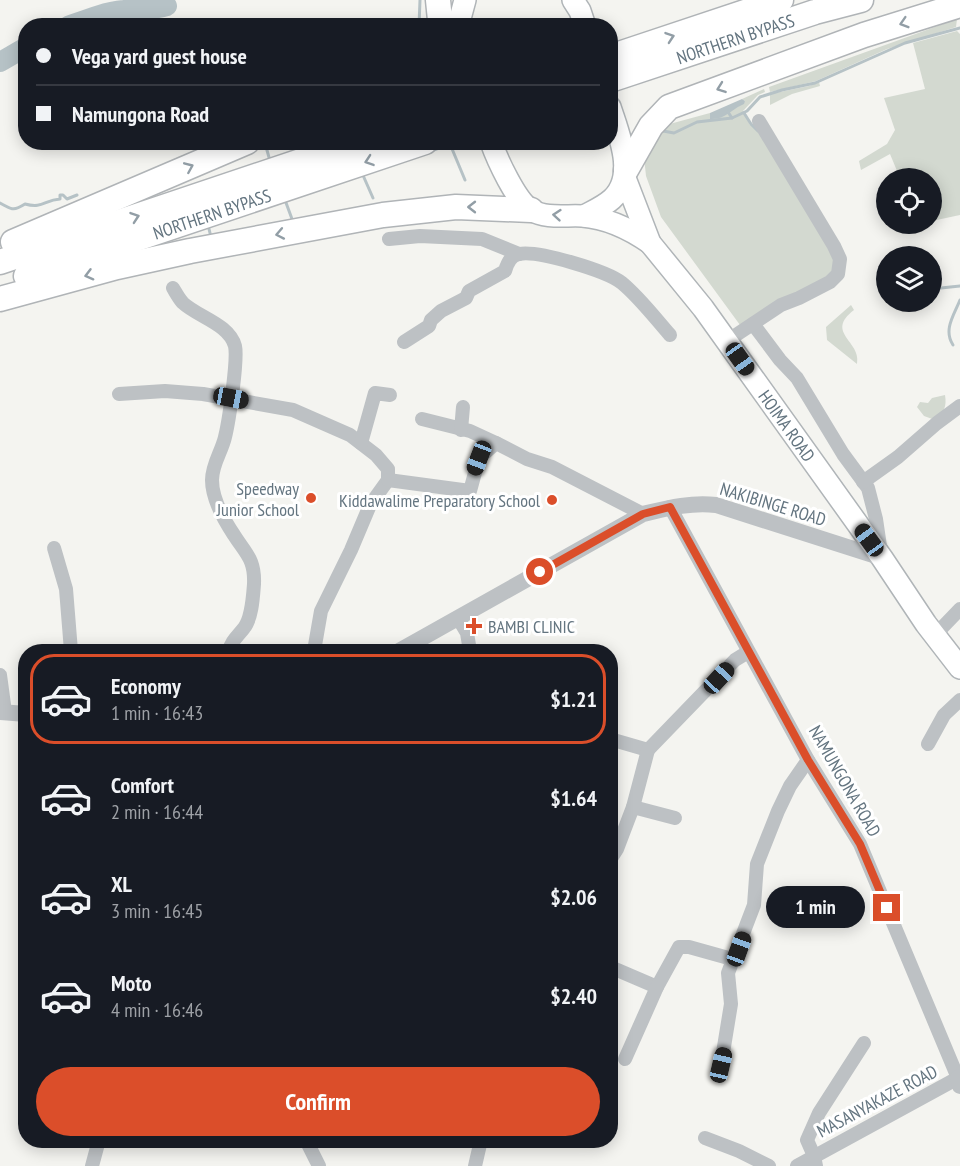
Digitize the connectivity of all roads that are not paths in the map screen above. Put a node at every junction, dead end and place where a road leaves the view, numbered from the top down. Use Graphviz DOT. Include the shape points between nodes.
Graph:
graph roads {
  1 [pos="438,0"];
  2 [pos="573,0"];
  3 [pos="781,0"];
  4 [pos="861,0"];
  5 [pos="960,5"];
  6 [pos="440,18"];
  7 [pos="582,18"];
  8 [pos="618,65"];
  9 [pos="618,66"];
  10 [pos="759,121"];
  11 [pos="618,140"];
  12 [pos="228,150"];
  13 [pos="333,150"];
  14 [pos="401,150"];
  15 [pos="495,150"];
  16 [pos="626,174"];
  17 [pos="531,210"];
  18 [pos="584,216"];
  19 [pos="389,239"];
  20 [pos="650,243"];
  21 [pos="0,247"];
  22 [pos="519,254"];
  23 [pos="0,262"];
  24 [pos="0,285"];
  25 [pos="173,288"];
  26 [pos="0,299"];
  27 [pos="753,324"];
  28 [pos="670,335"];
  29 [pos="727,341"];
  30 [pos="404,342"];
  31 [pos="119,394"];
  32 [pos="390,395"];
  33 [pos="231,398"];
  34 [pos="960,406"];
  35 [pos="463,407"];
  36 [pos="422,419"];
  37 [pos="461,429"];
  38 [pos="361,443"];
  39 [pos="496,443"];
  40 [pos="388,480"];
  41 [pos="863,482"];
  42 [pos="670,507"];
  43 [pos="643,514"];
  44 [pos="54,548"];
  45 [pos="882,558"];
  46 [pos="960,609"];
  47 [pos="458,618"];
  48 [pos="935,635"];
  49 [pos="70,644"];
  50 [pos="231,644"];
  51 [pos="315,644"];
  52 [pos="412,644"];
  53 [pos="469,644"];
  54 [pos="748,652"];
  55 [pos="960,668"];
  56 [pos="0,675"];
  57 [pos="960,700"];
  58 [pos="3,712"];
  59 [pos="18,713"];
  60 [pos="618,741"];
  61 [pos="928,744"];
  62 [pos="648,750"];
  63 [pos="808,760"];
  64 [pos="633,807"];
  65 [pos="675,819"];
  66 [pos="618,846"];
  67 [pos="732,959"];
  68 [pos="618,970"];
  69 [pos="657,987"];
  70 [pos="864,1043"];
  71 [pos="625,1059"];
  72 [pos="721,1065"];
  73 [pos="959,1080"];
  74 [pos="705,1138"];
  75 [pos="97,1148"];
  76 [pos="310,1148"];
  77 [pos="479,1148"];
  78 [pos="815,1161"];
  79 [pos="92,1166"];
  80 [pos="319,1166"];
  81 [pos="475,1166"];
  82 [pos="769,1166"];
  83 [pos="796,1166"];
  1 -- 6 [label="highway"];
  2 -- 7 [label="main road"];
  8 -- 3 [label="highway, NORTHERN BYPASS, one-way"];
  4 -- 9 [label="highway, NORTHERN BYPASS"];
  5 -- 16 [label="highway, one-way" via="864,35 669,107 651,126"];
  10 -- 27 [label="street" via="840,259 838,274 830,282 781,305"];
  11 -- 16 [label="main road, HOIMA ROAD"];
  21 -- 12 [label="highway, one-way"];
  23 -- 13 [label="highway, NORTHERN BYPASS, one-way"];
  14 -- 24 [label="highway, NORTHERN BYPASS, one-way"];
  15 -- 17 [label="main road" via="507,178"];
  16 -- 18 [label="main road" via="614,198"];
  16 -- 20 [label="main road, HOIMA ROAD"];
  18 -- 17 [label="main road, one-way" via="552,216"];
  17 -- 26 [label="highway, one-way" via="456,207 383,215 117,267"];
  18 -- 20 [label="main road" via="617,224"];
  19 -- 22 [label="street" via="482,239"];
  20 -- 29 [label="main road, HOIMA ROAD"];
  22 -- 28 [label="street" via="563,260 607,275 621,283"];
  22 -- 30 [label="street" via="505,271 469,291 466,298 441,311 429,326"];
  25 -- 33 [label="street" via="181,301 230,335 235,347"];
  27 -- 29 [label="street"];
  27 -- 41 [label="street" via="797,378"];
  29 -- 45 [label="main road, HOIMA ROAD"];
  31 -- 33 [label="street" via="165,391"];
  32 -- 38 [label="street" via="375,393"];
  33 -- 38 [label="street" via="293,410"];
  33 -- 50 [label="street" via="225,437 212,479 214,493 254,571 248,621"];
  34 -- 41 [label="street"];
  35 -- 37 [label="street"];
  36 -- 37 [label="street"];
  37 -- 39 [label="street"];
  38 -- 40 [label="street" via="388,469"];
  39 -- 40 [label="street" via="479,458 470,491"];
  39 -- 43 [label="street"];
  40 -- 51 [label="street" via="370,505 321,611"];
  41 -- 45 [label="street" via="876,519"];
  42 -- 43 [label="street, NAKIBINGE ROAD"];
  42 -- 45 [label="street, NAKIBINGE ROAD" via="716,505"];
  42 -- 54 [label="street, NAMUNGONA ROAD"];
  43 -- 47 [label="street, NAKIBINGE ROAD"];
  44 -- 49 [label="street" via="66,589"];
  45 -- 48 [label="main road, HOIMA ROAD"];
  46 -- 48 [label="street"];
  47 -- 52 [label="street, NAKIBINGE ROAD"];
  47 -- 53 [label="street"];
  48 -- 55 [label="main road, HOIMA ROAD"];
  54 -- 62 [label="street" via="735,660"];
  54 -- 63 [label="street, NAMUNGONA ROAD"];
  56 -- 58 [label="street"];
  57 -- 61 [label="street" via="944,715"];
  58 -- 59 [label="street"];
  60 -- 62 [label="street"];
  62 -- 64 [label="street"];
  63 -- 67 [label="street" via="790,786 761,853 754,905"];
  63 -- 73 [label="street, NAMUNGONA ROAD" via="860,844"];
  64 -- 65 [label="street"];
  64 -- 66 [label="street"];
  67 -- 69 [label="street" via="679,947"];
  67 -- 72 [label="street" via="728,973 731,1004"];
  68 -- 69 [label="street"];
  69 -- 71 [label="street"];
  70 -- 78 [label="street, MASANYAKAZE ROAD" via="814,1122 807,1140"];
  73 -- 78 [label="street, MASANYAKAZE ROAD"];
  74 -- 82 [label="street"];
  75 -- 79 [label="street"];
  76 -- 80 [label="street"];
  77 -- 81 [label="street"];
  78 -- 83 [label="street, MASANYAKAZE ROAD"];
}
